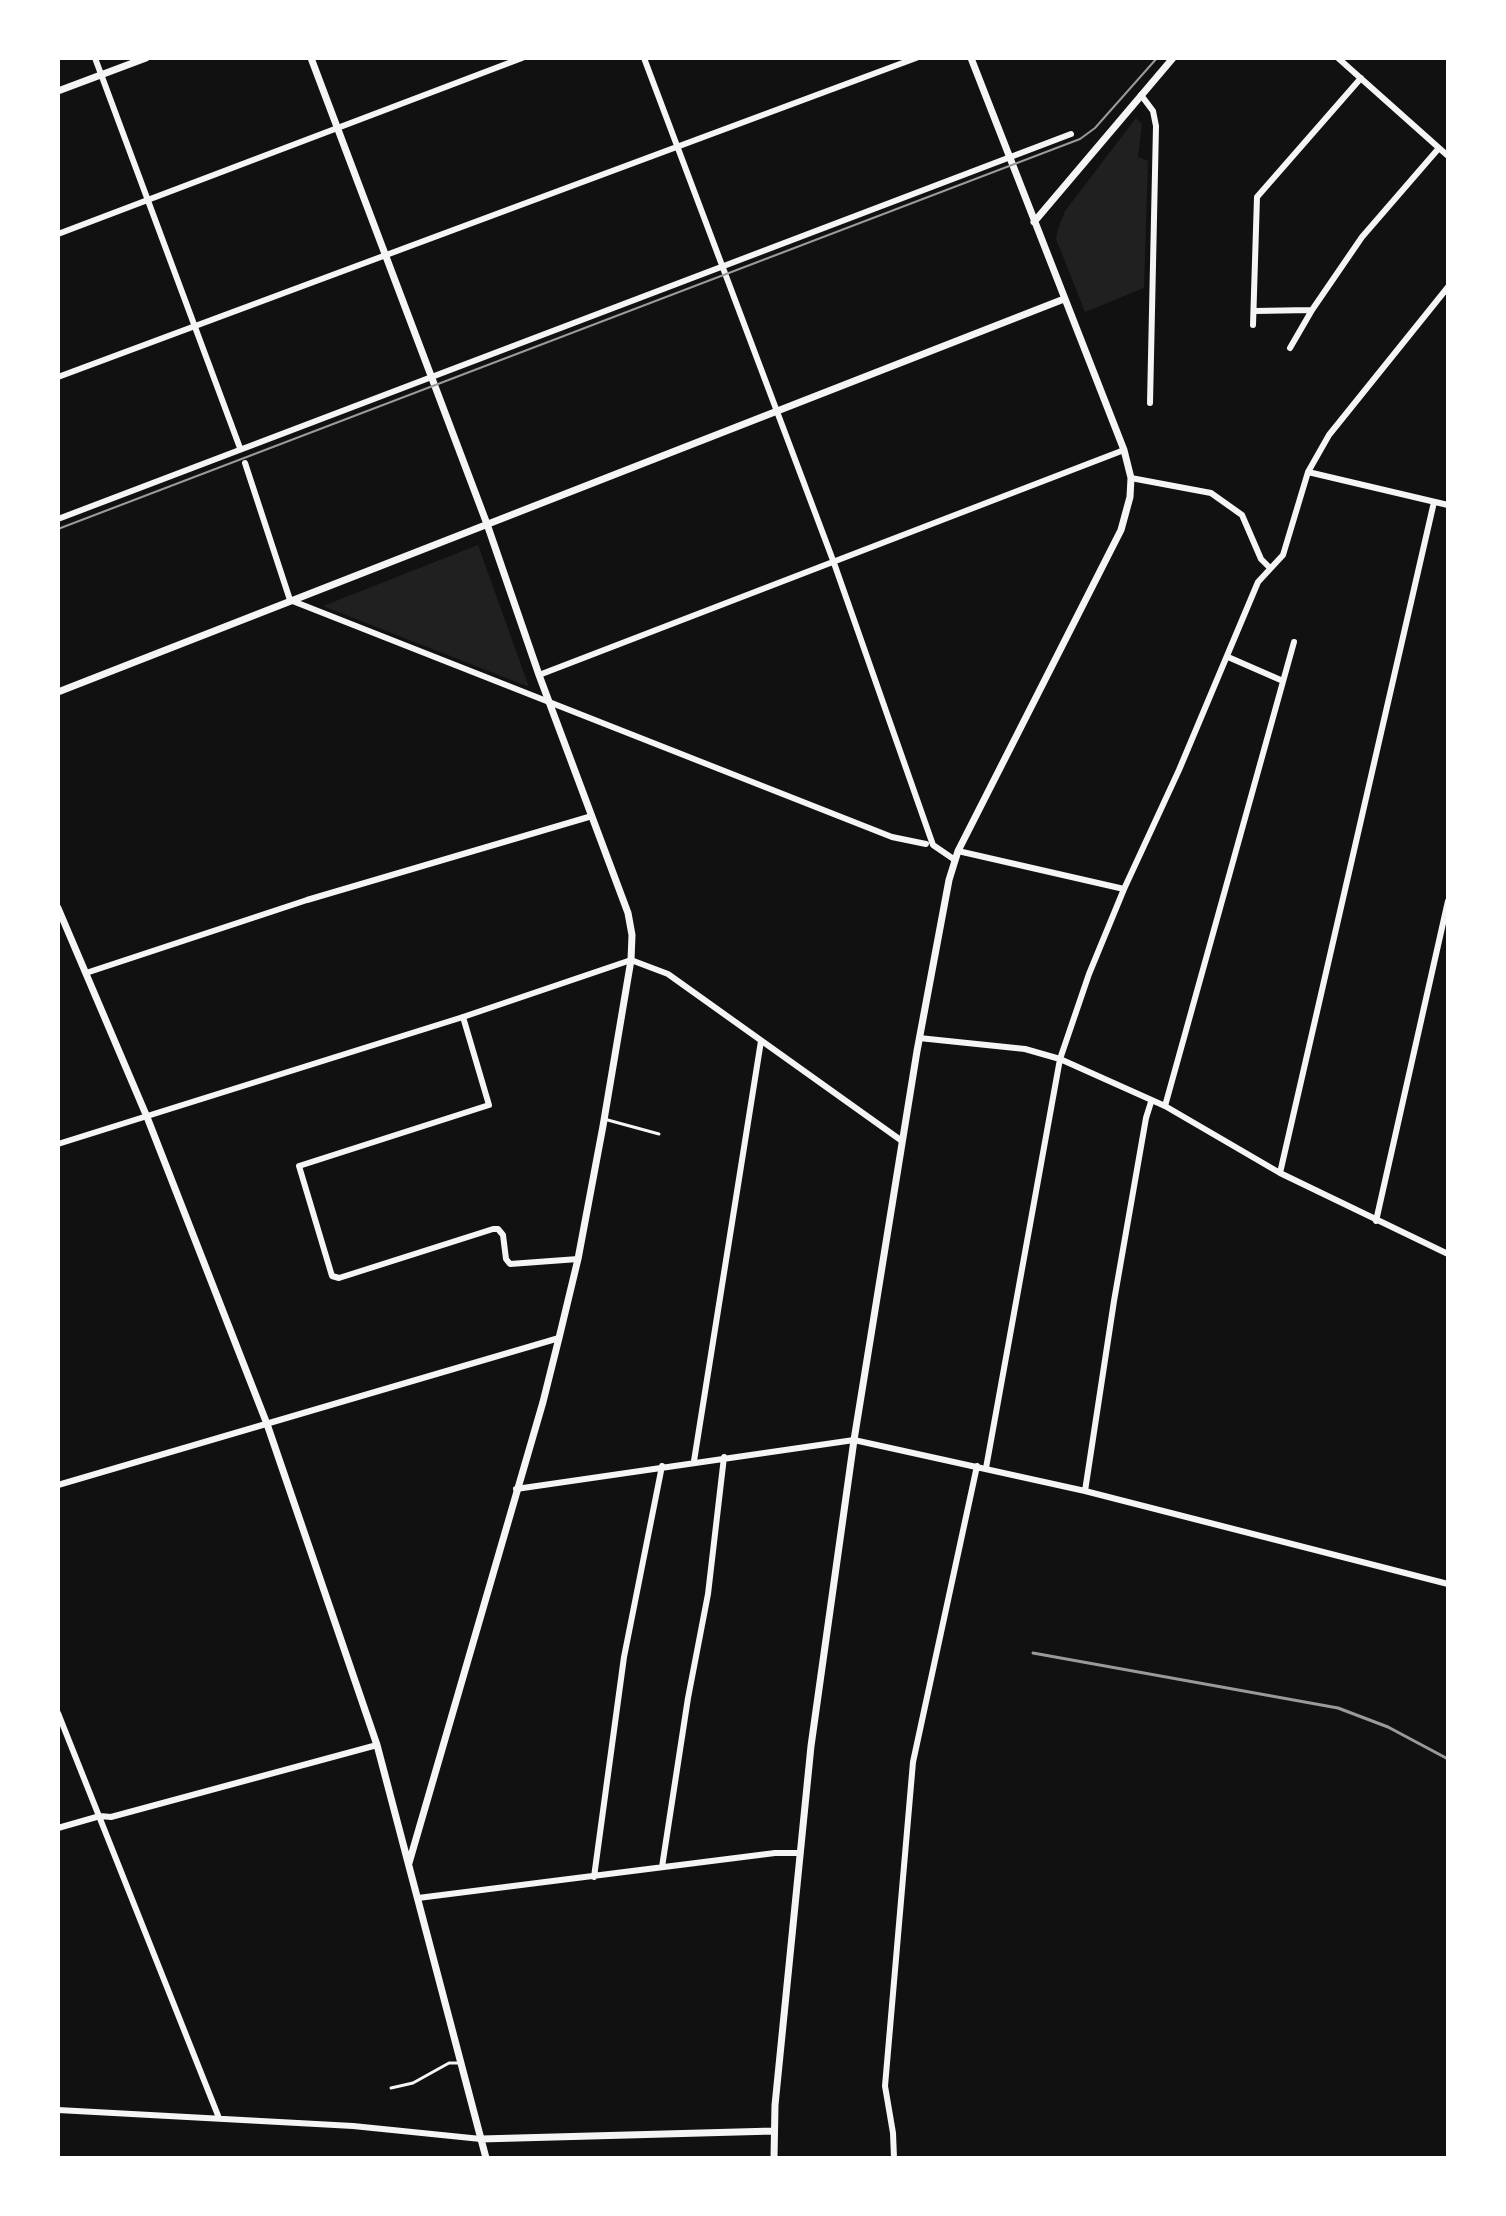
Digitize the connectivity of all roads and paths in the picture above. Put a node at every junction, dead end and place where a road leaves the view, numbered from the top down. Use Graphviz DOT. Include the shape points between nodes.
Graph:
graph roads {
  1 [pos="95,58"];
  2 [pos="146,58"];
  3 [pos="311,58"];
  4 [pos="522,58"];
  5 [pos="644,58"];
  6 [pos="916,58"];
  7 [pos="971,58"];
  8 [pos="1173,58"];
  9 [pos="1338,58"];
  10 [pos="102,75"];
  11 [pos="1361,78"];
  12 [pos="58,91"];
  13 [pos="1141,95"];
  14 [pos="337,126"];
  15 [pos="1071,134"];
  16 [pos="676,146"];
  17 [pos="1439,148"];
  18 [pos="1448,156"];
  19 [pos="1009,159"];
  20 [pos="149,200"];
  21 [pos="1034,222"];
  22 [pos="58,234"];
  23 [pos="385,255"];
  24 [pos="722,266"];
  25 [pos="1448,287"];
  26 [pos="1064,299"];
  27 [pos="1312,310"];
  28 [pos="1255,311"];
  29 [pos="1253,325"];
  30 [pos="196,326"];
  31 [pos="1290,348"];
  32 [pos="431,376"];
  33 [pos="58,377"];
  34 [pos="1150,403"];
  35 [pos="777,412"];
  36 [pos="240,448"];
  37 [pos="1124,450"];
  38 [pos="245,463"];
  39 [pos="1308,472"];
  40 [pos="1131,478"];
  41 [pos="1434,502"];
  42 [pos="1448,505"];
  43 [pos="58,519"];
  44 [pos="487,524"];
  45 [pos="834,563"];
  46 [pos="1270,568"];
  47 [pos="290,600"];
  48 [pos="1294,642"];
  49 [pos="1228,657"];
  50 [pos="539,675"];
  51 [pos="1283,681"];
  52 [pos="58,692"];
  53 [pos="549,703"];
  54 [pos="592,816"];
  55 [pos="926,844"];
  56 [pos="957,856"];
  57 [pos="1124,889"];
  58 [pos="1448,901"];
  59 [pos="58,908"];
  60 [pos="631,960"];
  61 [pos="86,973"];
  62 [pos="463,1017"];
  63 [pos="919,1038"];
  64 [pos="761,1041"];
  65 [pos="1060,1059"];
  66 [pos="1151,1102"];
  67 [pos="1165,1106"];
  68 [pos="147,1117"];
  69 [pos="604,1119"];
  70 [pos="659,1134"];
  71 [pos="902,1141"];
  72 [pos="58,1144"];
  73 [pos="1280,1173"];
  74 [pos="1376,1221"];
  75 [pos="1448,1254"];
  76 [pos="578,1259"];
  77 [pos="559,1338"];
  78 [pos="267,1424"];
  79 [pos="854,1440"];
  80 [pos="724,1457"];
  81 [pos="694,1461"];
  82 [pos="662,1466"];
  83 [pos="977,1466"];
  84 [pos="986,1468"];
  85 [pos="58,1485"];
  86 [pos="516,1489"];
  87 [pos="1085,1491"];
  88 [pos="1448,1584"];
  89 [pos="58,1713"];
  90 [pos="377,1745"];
  91 [pos="100,1816"];
  92 [pos="58,1828"];
  93 [pos="799,1853"];
  94 [pos="409,1863"];
  95 [pos="662,1867"];
  96 [pos="594,1877"];
  97 [pos="418,1898"];
  98 [pos="461,2063"];
  99 [pos="391,2088"];
  100 [pos="58,2110"];
  101 [pos="219,2118"];
  102 [pos="774,2131"];
  103 [pos="481,2139"];
  104 [pos="486,2158"];
  105 [pos="774,2158"];
  106 [pos="894,2158"];
  1 -- 10 [label="street"];
  2 -- 10 [label="street"];
  3 -- 14 [label="street"];
  4 -- 14 [label="street"];
  5 -- 16 [label="street"];
  6 -- 16 [label="street"];
  7 -- 19 [label="street"];
  8 -- 13 [label="street"];
  9 -- 11 [label="street"];
  10 -- 12 [label="street"];
  10 -- 20 [label="street"];
  11 -- 17 [label="street"];
  11 -- 28 [label="street" via="1257,197"];
  13 -- 21 [label="street"];
  13 -- 34 [label="street" via="1156,126"];
  14 -- 20 [label="street"];
  14 -- 23 [label="street"];
  15 -- 19 [label="street"];
  16 -- 23 [label="street"];
  16 -- 24 [label="street"];
  17 -- 18 [label="street"];
  17 -- 27 [label="street" via="1362,237"];
  19 -- 21 [label="street"];
  19 -- 24 [label="street"];
  20 -- 22 [label="street"];
  20 -- 30 [label="street"];
  21 -- 26 [label="street"];
  23 -- 30 [label="street"];
  23 -- 32 [label="street"];
  24 -- 32 [label="street"];
  24 -- 35 [label="street"];
  25 -- 39 [label="street" via="1329,435"];
  26 -- 35 [label="street"];
  26 -- 37 [label="street"];
  27 -- 28 [label="street"];
  27 -- 31 [label="street"];
  28 -- 29 [label="street"];
  30 -- 33 [label="street"];
  30 -- 36 [label="street"];
  32 -- 36 [label="street"];
  32 -- 44 [label="street"];
  35 -- 44 [label="street"];
  35 -- 45 [label="street"];
  36 -- 43 [label="street"];
  37 -- 40 [label="street"];
  37 -- 45 [label="street"];
  38 -- 47 [label="street"];
  39 -- 41 [label="street"];
  39 -- 46 [label="street" via="1283,555"];
  40 -- 46 [label="street" via="1211,493 1242,515"];
  40 -- 56 [label="street" via="1121,530"];
  41 -- 42 [label="street"];
  41 -- 73 [label="street"];
  44 -- 47 [label="street"];
  44 -- 50 [label="street"];
  45 -- 50 [label="street"];
  45 -- 56 [label="street" via="933,845"];
  46 -- 49 [label="street" via="1258,582"];
  47 -- 52 [label="street"];
  47 -- 53 [label="street"];
  48 -- 51 [label="street"];
  49 -- 51 [label="street"];
  49 -- 57 [label="street"];
  50 -- 53 [label="street"];
  51 -- 67 [label="street"];
  53 -- 54 [label="street"];
  53 -- 55 [label="street" via="892,837"];
  54 -- 60 [label="street" via="628,913"];
  54 -- 61 [label="street" via="307,900"];
  56 -- 57 [label="street"];
  56 -- 63 [label="street"];
  57 -- 65 [label="street"];
  58 -- 74 [label="street"];
  59 -- 61 [label="street"];
  60 -- 62 [label="street"];
  60 -- 64 [label="street" via="668,974"];
  60 -- 69 [label="street"];
  61 -- 68 [label="street"];
  62 -- 68 [label="street"];
  62 -- 76 [label="street" via="489,1105 299,1166 332,1276 493,1229 503,1235 510,1264"];
  63 -- 65 [label="street" via="1025,1049"];
  63 -- 71 [label="street"];
  64 -- 71 [label="street"];
  64 -- 81 [label="street"];
  65 -- 66 [label="street"];
  65 -- 84 [label="street"];
  66 -- 67 [label="street"];
  66 -- 87 [label="street"];
  67 -- 73 [label="street"];
  68 -- 72 [label="street"];
  68 -- 78 [label="street"];
  69 -- 70 [label="lane"];
  69 -- 76 [label="street"];
  71 -- 79 [label="street"];
  73 -- 74 [label="street"];
  74 -- 75 [label="street"];
  76 -- 77 [label="street"];
  77 -- 78 [label="street"];
  77 -- 86 [label="street"];
  78 -- 85 [label="street"];
  78 -- 90 [label="street"];
  79 -- 80 [label="street"];
  79 -- 83 [label="street"];
  79 -- 93 [label="street"];
  80 -- 81 [label="street"];
  80 -- 95 [label="street" via="708,1594"];
  81 -- 82 [label="street"];
  82 -- 86 [label="street"];
  82 -- 96 [label="street" via="624,1657"];
  83 -- 84 [label="street"];
  83 -- 106 [label="street" via="913,1762 885,2086"];
  84 -- 87 [label="street"];
  86 -- 94 [label="street"];
  87 -- 88 [label="street"];
  89 -- 91 [label="street"];
  90 -- 91 [label="street"];
  90 -- 94 [label="street"];
  91 -- 92 [label="street"];
  91 -- 101 [label="street"];
  93 -- 95 [label="street"];
  93 -- 102 [label="street"];
  94 -- 97 [label="street"];
  95 -- 96 [label="street"];
  96 -- 97 [label="street"];
  97 -- 98 [label="street"];
  98 -- 99 [label="lane" via="449,2063 413,2083"];
  98 -- 103 [label="street"];
  100 -- 101 [label="street"];
  101 -- 103 [label="street"];
  102 -- 103 [label="street"];
  102 -- 105 [label="street"];
  103 -- 104 [label="street"];
}
